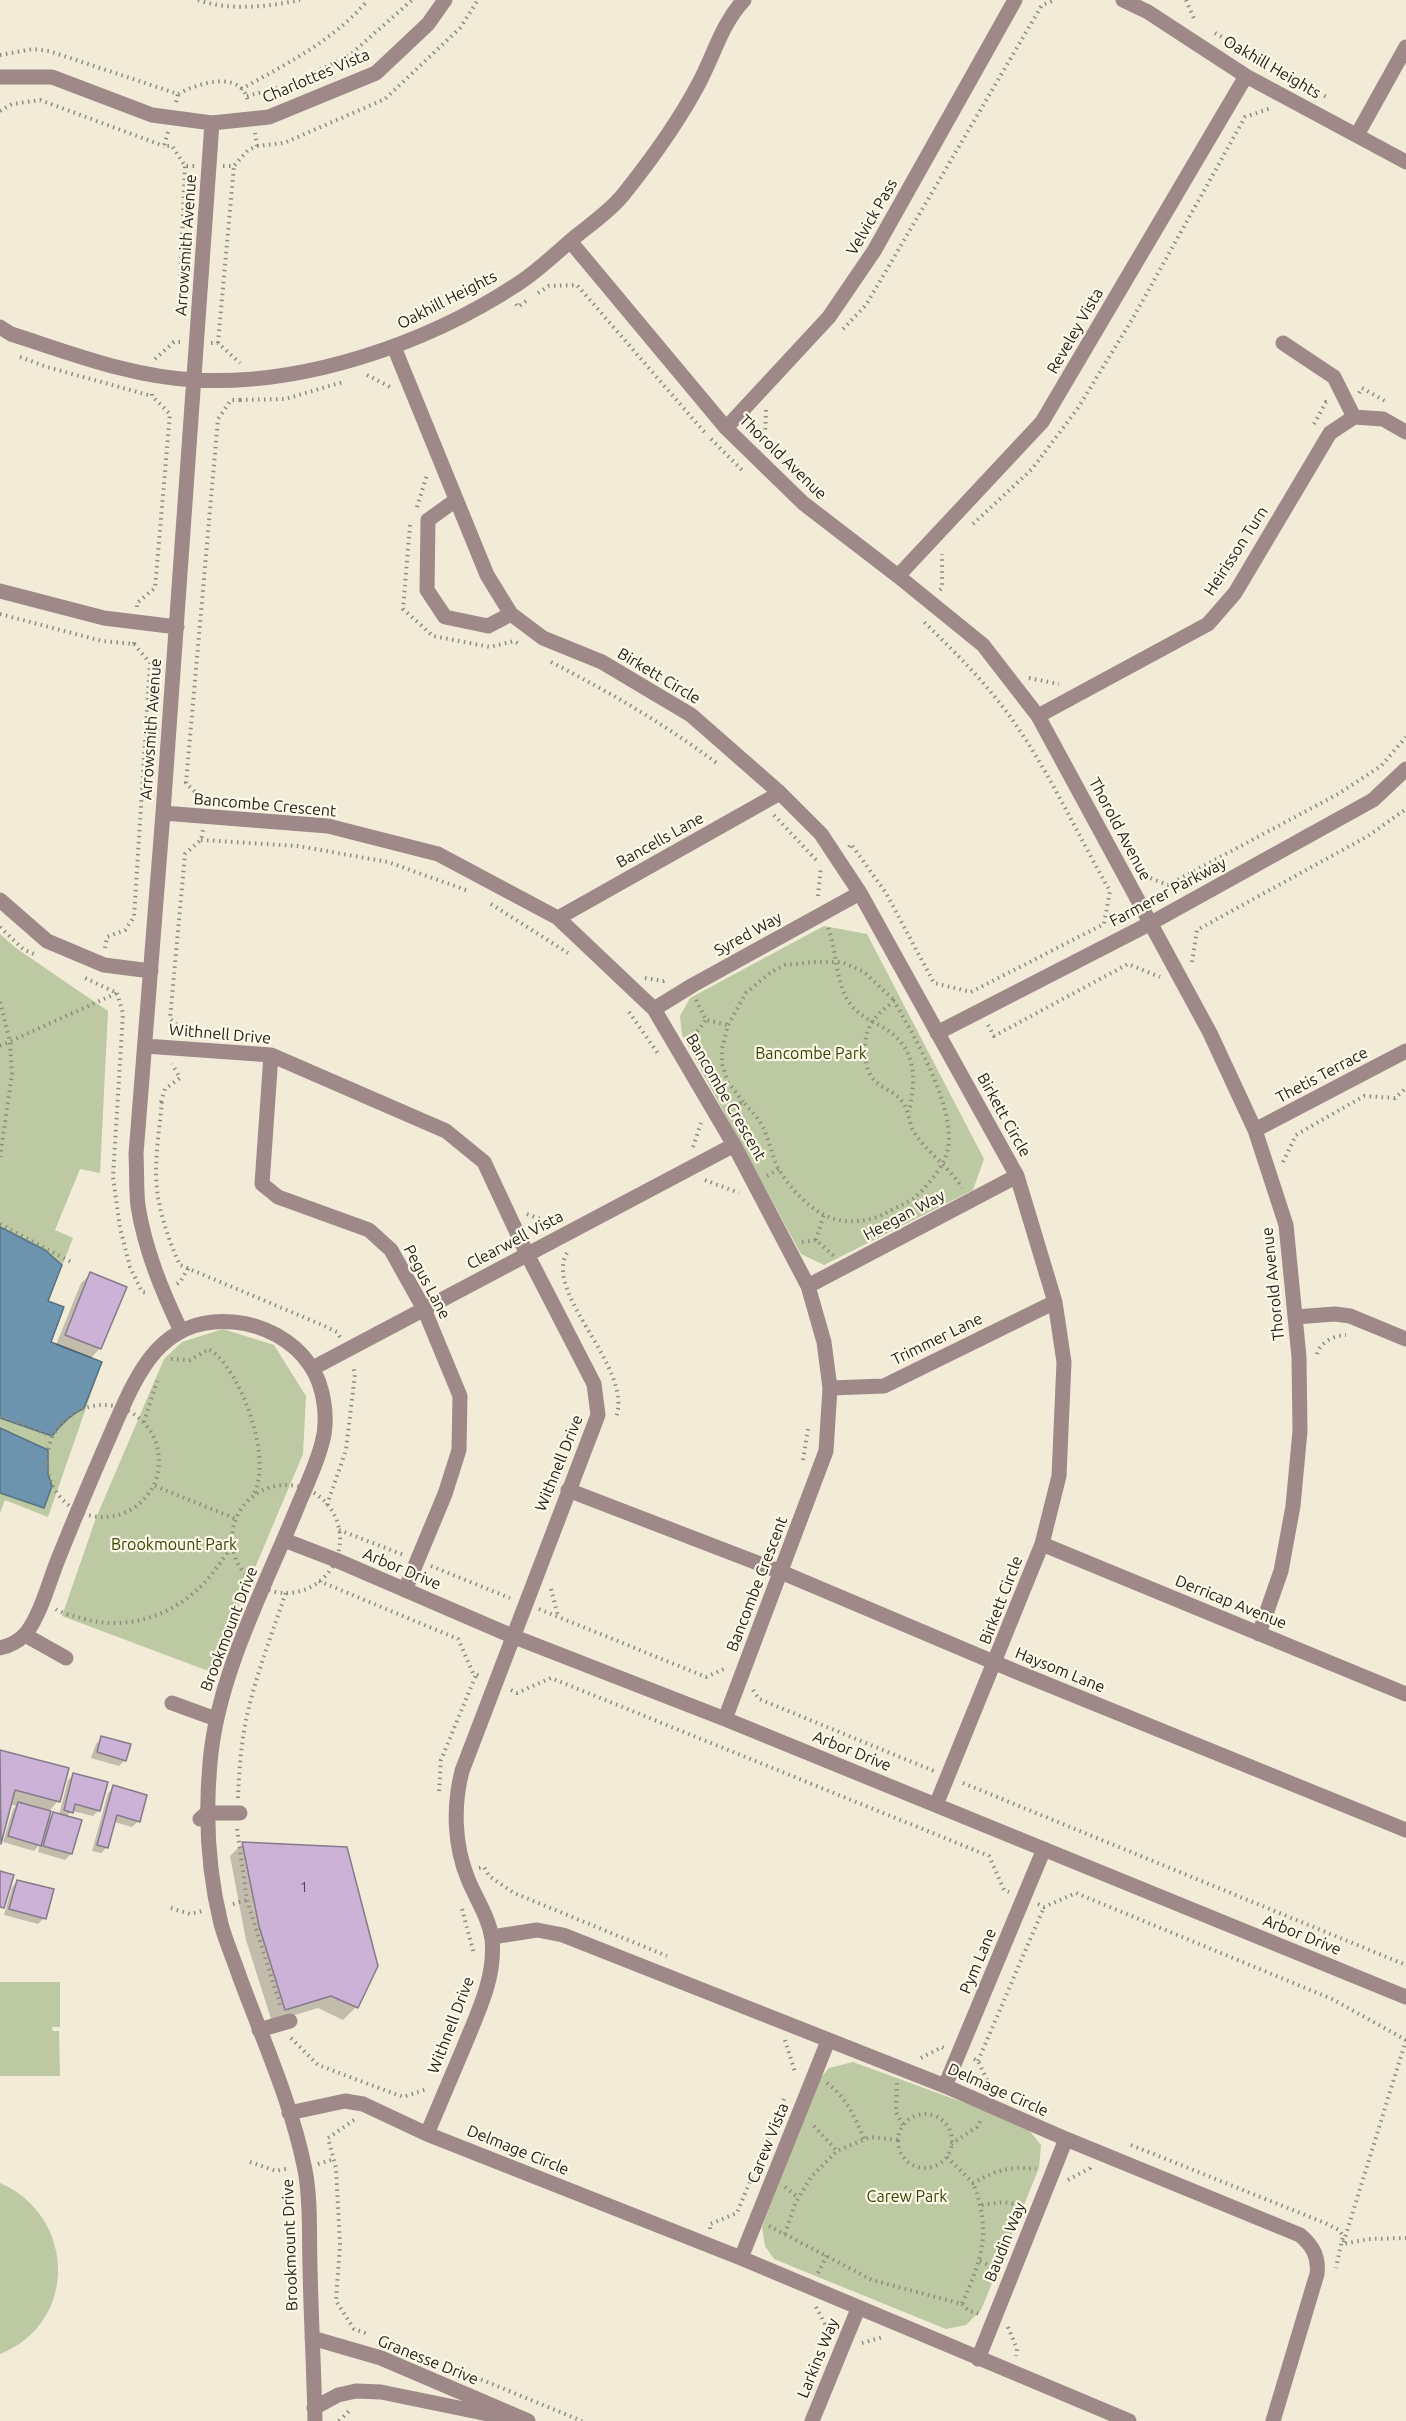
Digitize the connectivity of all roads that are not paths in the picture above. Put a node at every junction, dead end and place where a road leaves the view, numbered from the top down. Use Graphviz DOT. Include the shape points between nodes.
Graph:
graph roads {
  1 [pos="445,0"];
  2 [pos="744,0"];
  3 [pos="1016,0"];
  4 [pos="1123,0"];
  5 [pos="1151,6"];
  6 [pos="1406,47"];
  7 [pos="1246,76"];
  8 [pos="0,77"];
  9 [pos="212,123"];
  10 [pos="1357,135"];
  11 [pos="1406,162"];
  12 [pos="570,241"];
  13 [pos="0,327"];
  14 [pos="1283,343"];
  15 [pos="394,347"];
  16 [pos="194,380"];
  17 [pos="1352,413"];
  18 [pos="726,428"];
  19 [pos="1406,432"];
  20 [pos="456,500"];
  21 [pos="898,576"];
  22 [pos="0,591"];
  23 [pos="511,614"];
  24 [pos="177,627"];
  25 [pos="1038,716"];
  26 [pos="1406,770"];
  27 [pos="780,793"];
  28 [pos="164,813"];
  29 [pos="860,893"];
  30 [pos="0,900"];
  31 [pos="558,918"];
  32 [pos="1151,923"];
  33 [pos="151,971"];
  34 [pos="654,1010"];
  35 [pos="937,1032"];
  36 [pos="145,1046"];
  37 [pos="1406,1051"];
  38 [pos="271,1055"];
  39 [pos="1255,1130"];
  40 [pos="734,1145"];
  41 [pos="1017,1176"];
  42 [pos="527,1254"];
  43 [pos="808,1286"];
  44 [pos="1055,1302"];
  45 [pos="424,1309"];
  46 [pos="1295,1317"];
  47 [pos="181,1330"];
  48 [pos="1406,1339"];
  49 [pos="313,1368"];
  50 [pos="830,1388"];
  51 [pos="568,1490"];
  52 [pos="284,1540"];
  53 [pos="1042,1544"];
  54 [pos="781,1572"];
  55 [pos="405,1590"];
  56 [pos="1259,1634"];
  57 [pos="25,1635"];
  58 [pos="512,1636"];
  59 [pos="0,1648"];
  60 [pos="66,1658"];
  61 [pos="996,1663"];
  62 [pos="1406,1694"];
  63 [pos="172,1703"];
  64 [pos="216,1719"];
  65 [pos="725,1719"];
  66 [pos="936,1805"];
  67 [pos="238,1813"];
  68 [pos="204,1816"];
  69 [pos="1406,1830"];
  70 [pos="1044,1849"];
  71 [pos="492,1937"];
  72 [pos="1406,1997"];
  73 [pos="288,2022"];
  74 [pos="259,2030"];
  75 [pos="828,2041"];
  76 [pos="945,2086"];
  77 [pos="289,2113"];
  78 [pos="427,2134"];
  79 [pos="1066,2139"];
  80 [pos="741,2258"];
  81 [pos="858,2309"];
  82 [pos="312,2338"];
  83 [pos="978,2359"];
  84 [pos="314,2414"];
  85 [pos="521,2421"];
  86 [pos="528,2421"];
  87 [pos="812,2421"];
  88 [pos="1130,2421"];
  89 [pos="1273,2421"];
  1 -- 9 [label="street, Charlottes Vista" via="428,24 376,73 270,117"];
  2 -- 12 [label="street, Oakhill Heights" via="731,14 699,83 660,148 621,198"];
  3 -- 18 [label="street, Velvick Pass" via="874,251 829,317"];
  4 -- 5 [label="street, Oakhill Heights"];
  5 -- 7 [label="street, Oakhill Heights"];
  6 -- 10 [label="street"];
  7 -- 10 [label="street, Oakhill Heights"];
  7 -- 21 [label="street, Reveley Vista" via="1042,422"];
  8 -- 9 [label="street, Charlottes Vista" via="52,77 152,116"];
  9 -- 16 [label="street, Arrowsmith Avenue"];
  10 -- 11 [label="street, Oakhill Heights"];
  12 -- 15 [label="street, Oakhill Heights" via="508,290 452,322"];
  12 -- 18 [label="street, Thorold Avenue"];
  13 -- 16 [label="street, Oakhill Heights" via="111,367"];
  14 -- 17 [label="street" via="1334,377"];
  15 -- 16 [label="street, Oakhill Heights" via="324,367 261,378"];
  15 -- 20 [label="street, Birkett Circle"];
  16 -- 24 [label="street, Arrowsmith Avenue"];
  17 -- 19 [label="street" via="1383,419"];
  17 -- 25 [label="street, Heirisson Turn" via="1330,433 1235,593 1208,624"];
  18 -- 21 [label="street, Thorold Avenue" via="802,503"];
  20 -- 23 [label="street, Birkett Circle" via="487,575"];
  20 -- 23 [label="street" via="428,520 427,590 445,617 488,626"];
  21 -- 25 [label="street, Thorold Avenue" via="983,645"];
  22 -- 24 [label="street" via="104,618"];
  23 -- 27 [label="street, Birkett Circle" via="543,638 602,662 692,715"];
  24 -- 28 [label="street, Arrowsmith Avenue"];
  25 -- 32 [label="street, Thorold Avenue"];
  26 -- 32 [label="street, Farmerer Parkway" via="1373,800"];
  27 -- 29 [label="street, Birkett Circle" via="821,834"];
  27 -- 31 [label="street, Bancells Lane"];
  28 -- 31 [label="street, Bancombe Crescent" via="328,826 438,854"];
  28 -- 33 [label="street, Arrowsmith Avenue"];
  29 -- 34 [label="street, Syred Way"];
  29 -- 35 [label="street, Birkett Circle"];
  30 -- 33 [label="street" via="47,940 102,964"];
  31 -- 34 [label="street, Bancombe Crescent"];
  32 -- 35 [label="street, Farmerer Parkway"];
  32 -- 39 [label="street, Thorold Avenue" via="1210,1032"];
  33 -- 36 [label="street, Arrowsmith Avenue"];
  34 -- 40 [label="street, Bancombe Crescent"];
  35 -- 41 [label="street, Birkett Circle"];
  36 -- 38 [label="street, Withnell Drive"];
  36 -- 47 [label="street, Arrowsmith Avenue" via="136,1154 138,1206 162,1292"];
  37 -- 39 [label="street, Thetis Terrace"];
  38 -- 42 [label="street, Withnell Drive" via="446,1131 484,1162"];
  38 -- 45 [label="street, Pegus Lane" via="262,1184 278,1197 369,1230 391,1250"];
  39 -- 46 [label="street, Thorold Avenue" via="1286,1225"];
  40 -- 42 [label="street, Clearwell Vista"];
  40 -- 43 [label="street, Bancombe Crescent"];
  41 -- 43 [label="street, Heegan Way"];
  41 -- 44 [label="street, Birkett Circle"];
  42 -- 45 [label="street, Clearwell Vista"];
  42 -- 51 [label="street, Withnell Drive" via="594,1384 598,1415"];
  43 -- 50 [label="street, Bancombe Crescent" via="824,1342"];
  44 -- 50 [label="street, Trimmer Lane" via="884,1386"];
  44 -- 53 [label="street, Birkett Circle" via="1064,1362 1059,1476"];
  45 -- 49 [label="street, Clearwell Vista"];
  45 -- 55 [label="street, Pegus Lane" via="460,1396 459,1450"];
  46 -- 48 [label="street" via="1350,1316"];
  46 -- 56 [label="street, Thorold Avenue" via="1300,1431 1293,1506 1281,1571"];
  47 -- 49 [label="street, Brookmount Drive" via="213,1322 262,1328 290,1344"];
  47 -- 57 [label="street, Brookmount Drive" via="156,1350 137,1375"];
  49 -- 52 [label="street, Brookmount Drive" via="324,1406 322,1443"];
  50 -- 54 [label="street, Bancombe Crescent" via="826,1451"];
  51 -- 54 [label="street, Haysom Lane"];
  51 -- 58 [label="street, Withnell Drive"];
  52 -- 55 [label="street, Arbor Drive"];
  52 -- 64 [label="street, Brookmount Drive" via="230,1672"];
  53 -- 56 [label="street, Derricap Avenue"];
  53 -- 61 [label="street, Birkett Circle"];
  54 -- 61 [label="street, Haysom Lane"];
  54 -- 65 [label="street, Bancombe Crescent"];
  55 -- 58 [label="street, Arbor Drive"];
  56 -- 62 [label="street, Derricap Avenue"];
  57 -- 59 [label="street"];
  57 -- 60 [label="street"];
  58 -- 65 [label="street, Arbor Drive"];
  58 -- 71 [label="street, Withnell Drive" via="456,1794 458,1839 465,1873"];
  61 -- 66 [label="street, Birkett Circle"];
  61 -- 69 [label="street, Haysom Lane"];
  63 -- 64 [label="street"];
  64 -- 68 [label="street, Brookmount Drive"];
  65 -- 66 [label="street, Arbor Drive"];
  66 -- 70 [label="street, Arbor Drive"];
  67 -- 68 [label="street"];
  68 -- 74 [label="street, Brookmount Drive" via="222,1926"];
  70 -- 72 [label="street, Arbor Drive"];
  70 -- 76 [label="street, Pym Lane"];
  71 -- 75 [label="street, Delmage Circle" via="537,1930 563,1935"];
  71 -- 78 [label="street, Withnell Drive" via="488,1984"];
  73 -- 74 [label="street"];
  74 -- 77 [label="street, Brookmount Drive"];
  75 -- 76 [label="street, Delmage Circle"];
  75 -- 80 [label="street, Carew Vista"];
  76 -- 79 [label="street, Delmage Circle"];
  77 -- 78 [label="street, Delmage Circle" via="345,2101 363,2104"];
  77 -- 82 [label="street, Brookmount Drive" via="305,2172"];
  78 -- 80 [label="street, Delmage Circle"];
  79 -- 83 [label="street, Baudin Way"];
  79 -- 89 [label="street, Delmage Circle" via="1290,2230 1314,2250 1317,2274"];
  80 -- 81 [label="street, Delmage Circle"];
  81 -- 83 [label="street, Delmage Circle"];
  81 -- 87 [label="street, Larkins Way"];
  82 -- 84 [label="street, Brookmount Drive"];
  82 -- 86 [label="street, Granesse Drive" via="381,2358"];
  83 -- 88 [label="street, Delmage Circle"];
  84 -- 85 [label="street, Granesse Drive" via="338,2395 366,2391"];
}
